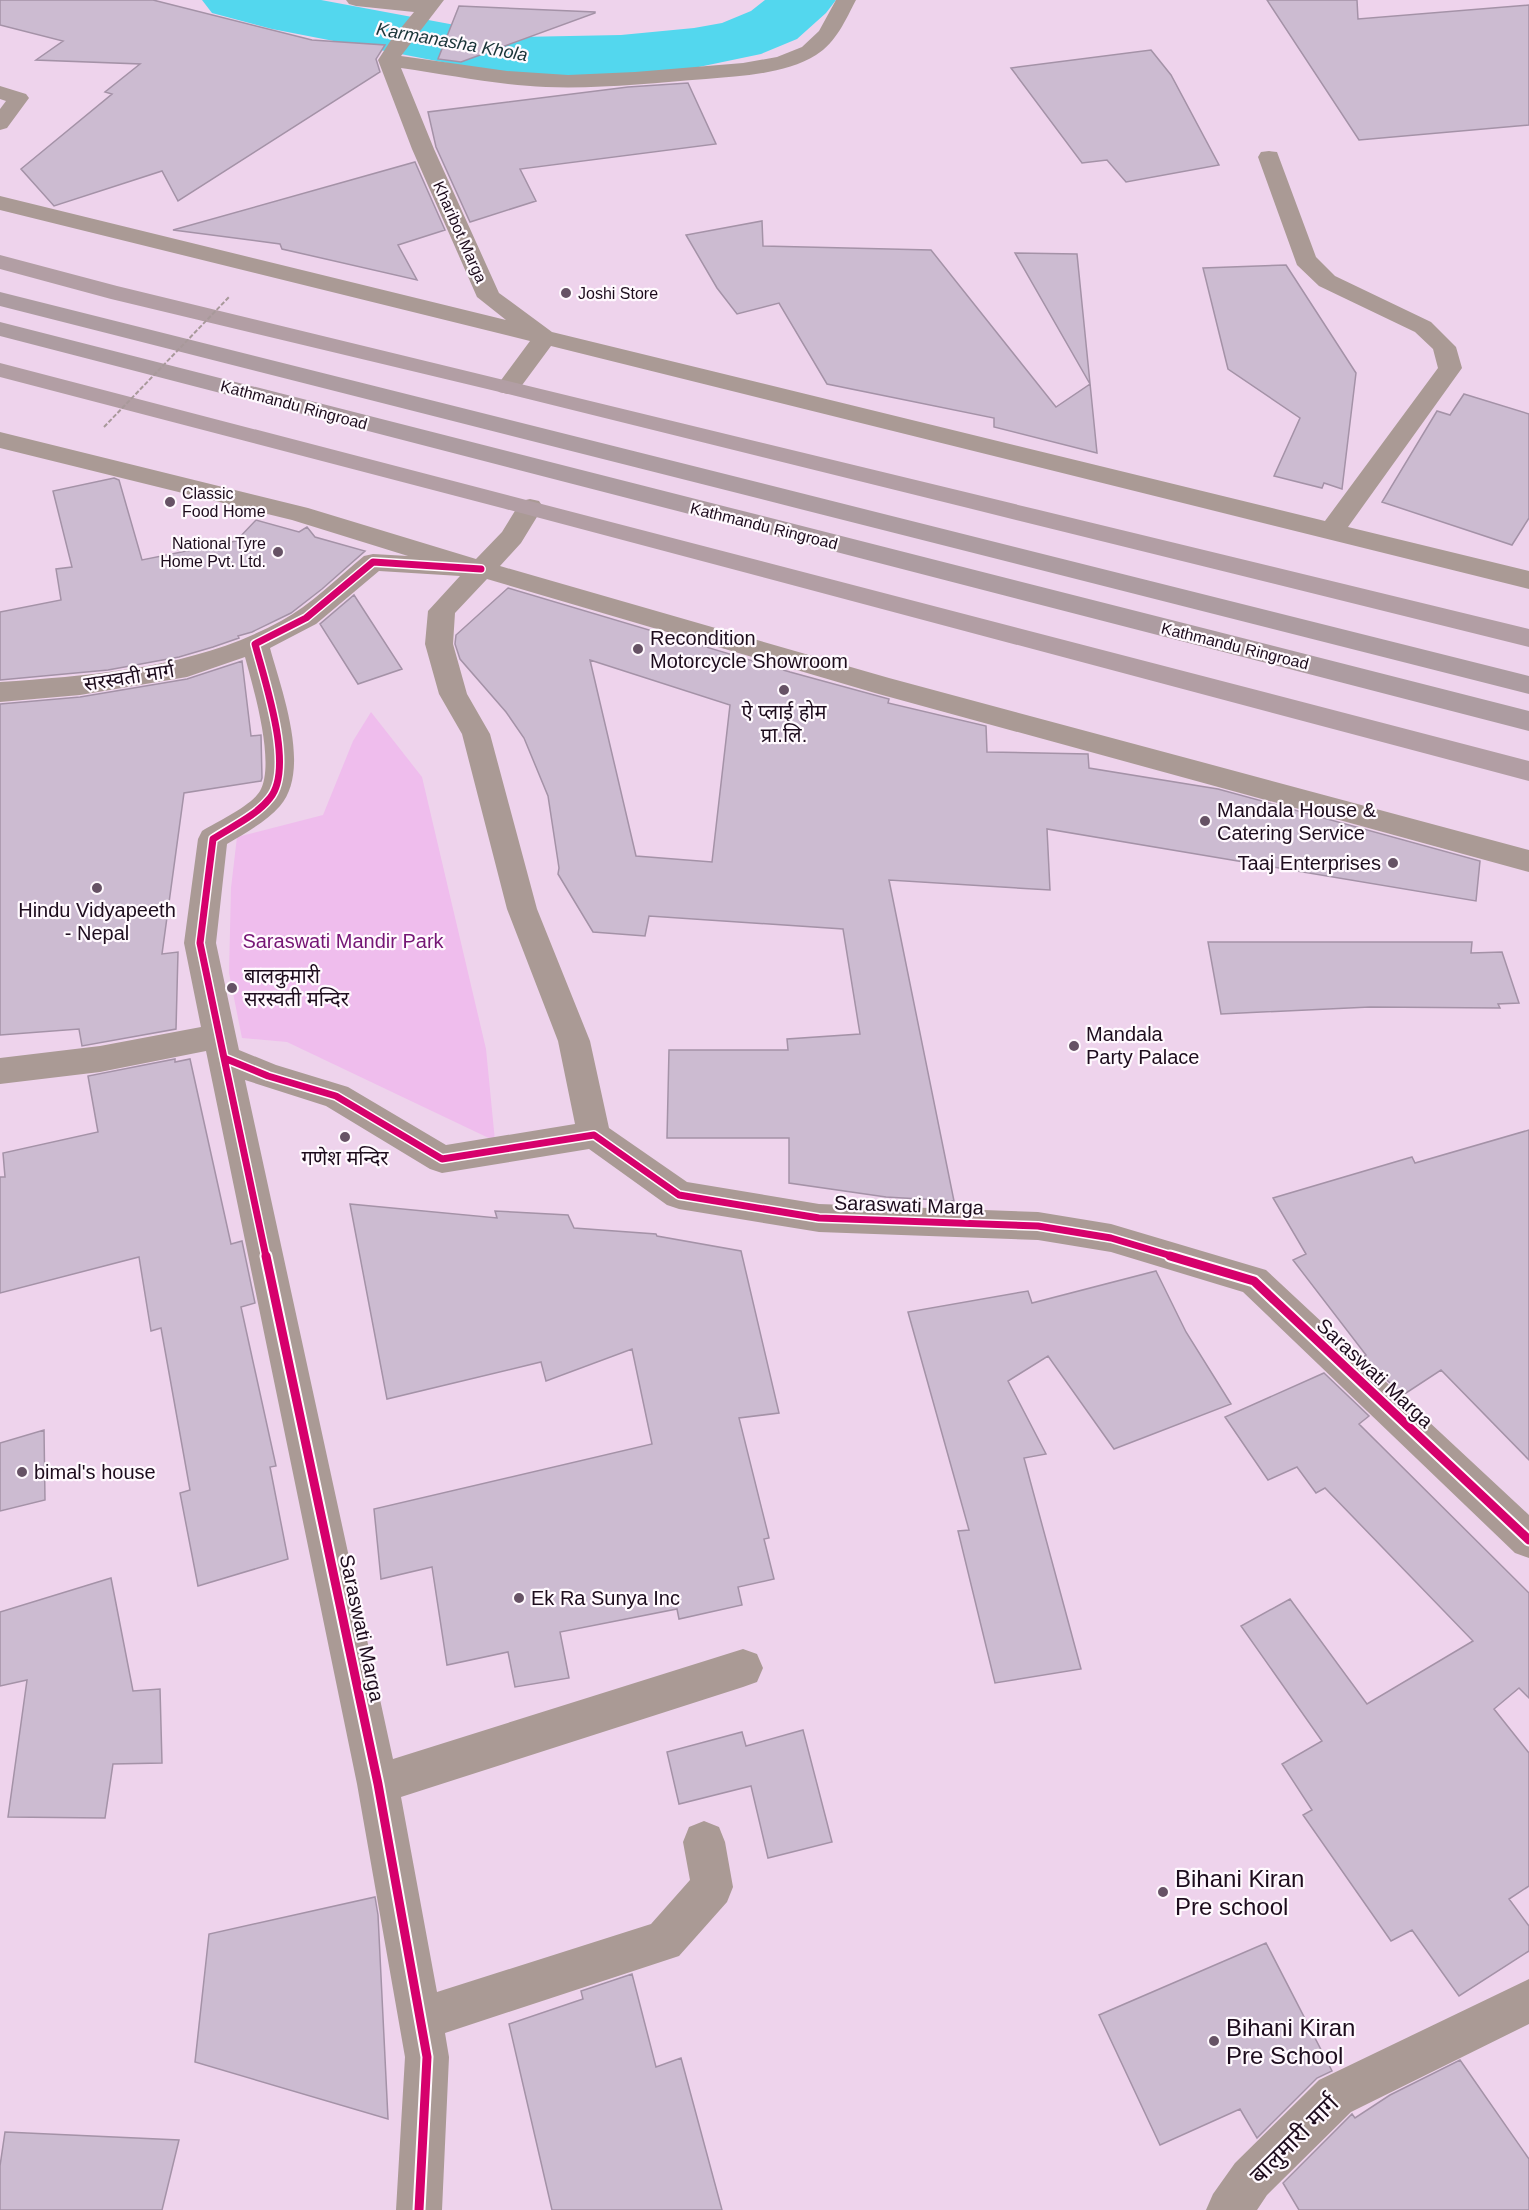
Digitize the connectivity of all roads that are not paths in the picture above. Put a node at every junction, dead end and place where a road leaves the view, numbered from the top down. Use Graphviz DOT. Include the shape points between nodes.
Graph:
graph roads {
  1 [pos="356,0"];
  2 [pos="846,0"];
  3 [pos="428,8"];
  4 [pos="391,53"];
  5 [pos="0,93"];
  6 [pos="0,124"];
  7 [pos="1269,157"];
  8 [pos="0,203"];
  9 [pos="0,262"];
  10 [pos="0,299"];
  11 [pos="0,329"];
  12 [pos="545,338"];
  13 [pos="0,370"];
  14 [pos="508,387"];
  15 [pos="0,440"];
  16 [pos="530,507"];
  17 [pos="1332,531"];
  18 [pos="481,569"];
  19 [pos="1529,580"];
  20 [pos="1529,638"];
  21 [pos="255,644"];
  22 [pos="1529,685"];
  23 [pos="0,692"];
  24 [pos="1529,721"];
  25 [pos="1529,771"];
  26 [pos="1529,861"];
  27 [pos="222,1047"];
  28 [pos="0,1071"];
  29 [pos="594,1135"];
  30 [pos="1529,1540"];
  31 [pos="744,1668"];
  32 [pos="378,1784"];
  33 [pos="704,1842"];
  34 [pos="1529,2001"];
  35 [pos="420,2019"];
  36 [pos="419,2210"];
  37 [pos="1229,2210"];
  1 -- 3 [label="street"];
  2 -- 4 [label="street" via="826,36 809,51 747,69 560,81 522,79"];
  3 -- 4 [label="street"];
  4 -- 12 [label="street, Kharibot Marga" via="423,148 489,297"];
  5 -- 6 [label="street" via="19,98"];
  7 -- 17 [label="street" via="1305,260 1327,281 1423,327 1444,347 1450,368"];
  8 -- 12 [label="street"];
  9 -- 14 [label="main road"];
  10 -- 22 [label="highway, Kathmandu Ringroad"];
  11 -- 24 [label="highway, Kathmandu Ringroad"];
  12 -- 14 [label="street"];
  12 -- 17 [label="street"];
  13 -- 16 [label="main road"];
  14 -- 20 [label="main road"];
  15 -- 18 [label="street" via="299,514"];
  16 -- 18 [label="street" via="512,537"];
  16 -- 25 [label="main road"];
  17 -- 19 [label="street"];
  18 -- 21 [label="street" via="373,562 306,618"];
  18 -- 26 [label="street" via="885,686"];
  18 -- 29 [label="street" via="442,611 439,644 453,694 476,734 522,909 574,1041"];
  21 -- 23 [label="street, सरस्वती मार्ग" via="187,668 80,686"];
  21 -- 27 [label="street, Saraswati Marga" via="274,715 280,777 272,797 213,839 200,943"];
  27 -- 28 [label="street"];
  27 -- 29 [label="street" via="268,1076 336,1096 442,1160"];
  27 -- 32 [label="street, Saraswati Marga"];
  29 -- 30 [label="street, Saraswati Marga" via="680,1196 819,1218 1038,1226 1111,1238 1254,1281"];
  31 -- 32 [label="street"];
  32 -- 35 [label="street, Saraswati Marga"];
  33 -- 35 [label="street" via="712,1887 664,1941"];
  34 -- 37 [label="street, बालुमारी मार्ग" via="1335,2096 1251,2179"];
  35 -- 36 [label="street, Saraswati Marga" via="426,2057"];
}
